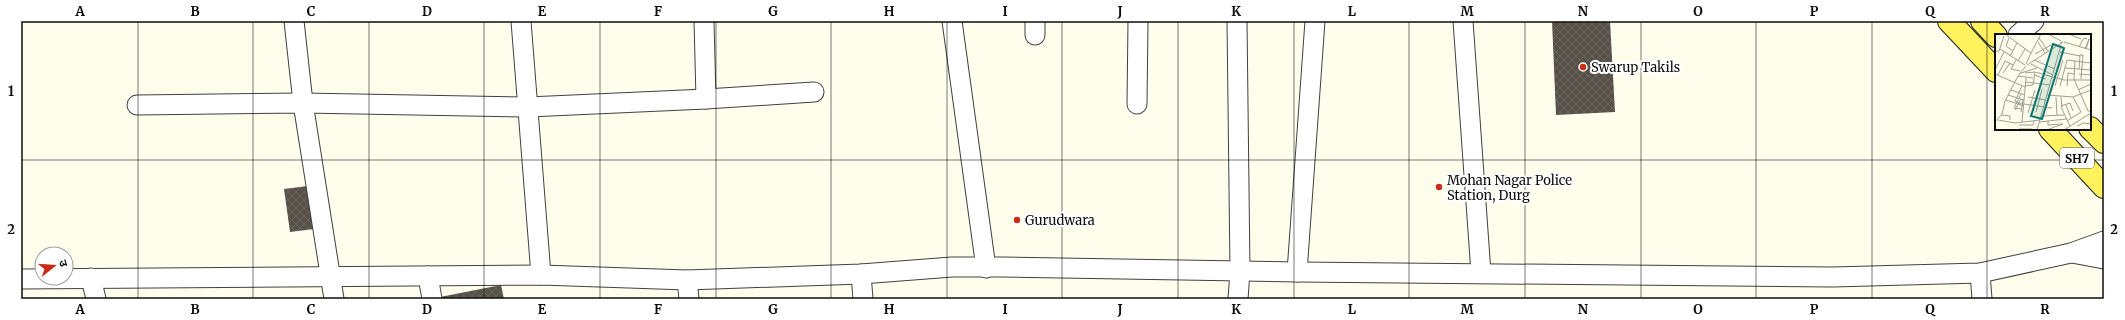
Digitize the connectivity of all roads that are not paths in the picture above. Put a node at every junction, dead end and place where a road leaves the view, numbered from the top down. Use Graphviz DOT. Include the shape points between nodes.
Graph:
graph roads {
  1 [pos="294,21"];
  2 [pos="521,21"];
  3 [pos="704,21"];
  4 [pos="952,21"];
  5 [pos="1138,21"];
  6 [pos="1237,21"];
  7 [pos="1315,21"];
  8 [pos="1464,21"];
  9 [pos="1950,21"];
  10 [pos="1982,21"];
  11 [pos="2034,21"];
  12 [pos="2019,34"];
  13 [pos="1995,35"];
  14 [pos="1995,70"];
  15 [pos="814,92"];
  16 [pos="706,99"];
  17 [pos="303,103"];
  18 [pos="1137,104"];
  19 [pos="137,105"];
  20 [pos="528,107"];
  21 [pos="2091,129"];
  22 [pos="2051,130"];
  23 [pos="2104,142"];
  24 [pos="2104,187"];
  25 [pos="2104,241"];
  26 [pos="2071,253"];
  27 [pos="2104,259"];
  28 [pos="986,268"];
  29 [pos="1240,271"];
  30 [pos="1298,272"];
  31 [pos="1481,273"];
  32 [pos="1980,273"];
  33 [pos="861,274"];
  34 [pos="541,275"];
  35 [pos="428,276"];
  36 [pos="330,277"];
  37 [pos="91,278"];
  38 [pos="21,279"];
  39 [pos="687,280"];
  40 [pos="96,299"];
  41 [pos="334,299"];
  42 [pos="432,299"];
  43 [pos="689,299"];
  44 [pos="863,299"];
  45 [pos="1238,299"];
  46 [pos="1982,299"];
  1 -- 17 [label="street"];
  2 -- 20 [label="street"];
  3 -- 16 [label="street"];
  4 -- 28 [label="street"];
  5 -- 18 [label="street"];
  6 -- 29 [label="street"];
  7 -- 30 [label="street"];
  8 -- 31 [label="street"];
  9 -- 14 [label="main road"];
  10 -- 13 [label="main road"];
  11 -- 12 [label="street"];
  15 -- 16 [label="street"];
  16 -- 20 [label="street"];
  17 -- 19 [label="street"];
  17 -- 20 [label="street"];
  17 -- 36 [label="street"];
  20 -- 34 [label="street"];
  21 -- 23 [label="main road, SH7"];
  22 -- 24 [label="main road, SH7"];
  25 -- 26 [label="street"];
  26 -- 27 [label="street"];
  26 -- 32 [label="street"];
  28 -- 29 [label="street"];
  28 -- 33 [label="street" via="952,267"];
  29 -- 30 [label="street"];
  29 -- 45 [label="street"];
  30 -- 31 [label="street"];
  31 -- 32 [label="street" via="1833,277"];
  32 -- 46 [label="street"];
  33 -- 39 [label="street"];
  33 -- 44 [label="street"];
  34 -- 35 [label="street"];
  34 -- 39 [label="street"];
  35 -- 36 [label="street"];
  35 -- 42 [label="street"];
  36 -- 37 [label="street"];
  36 -- 41 [label="street"];
  37 -- 38 [label="street"];
  37 -- 40 [label="street"];
  39 -- 43 [label="street"];
}
